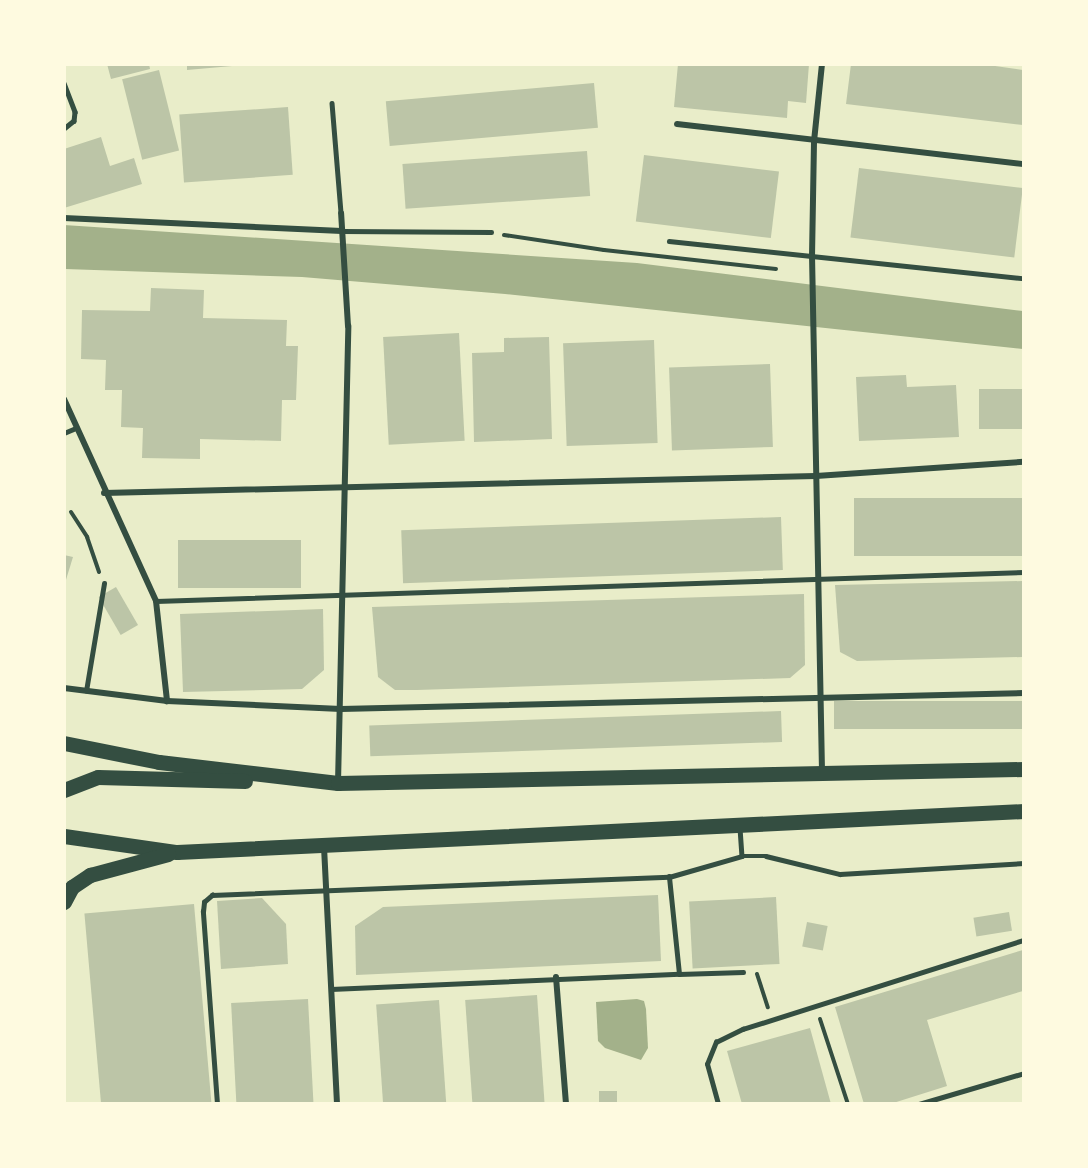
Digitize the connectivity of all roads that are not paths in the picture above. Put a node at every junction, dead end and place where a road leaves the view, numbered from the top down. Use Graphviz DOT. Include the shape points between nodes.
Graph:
graph roads {
  1 [pos="822,64"];
  2 [pos="64,83"];
  3 [pos="332,103"];
  4 [pos="677,124"];
  5 [pos="64,129"];
  6 [pos="814,142"];
  7 [pos="1023,164"];
  8 [pos="340,213"];
  9 [pos="64,218"];
  10 [pos="342,231"];
  11 [pos="491,232"];
  12 [pos="669,241"];
  13 [pos="812,255"];
  14 [pos="1023,278"];
  15 [pos="64,399"];
  16 [pos="76,428"];
  17 [pos="64,433"];
  18 [pos="1023,462"];
  19 [pos="816,476"];
  20 [pos="346,488"];
  21 [pos="104,492"];
  22 [pos="1023,572"];
  23 [pos="818,579"];
  24 [pos="104,584"];
  25 [pos="344,592"];
  26 [pos="156,600"];
  27 [pos="64,688"];
  28 [pos="86,691"];
  29 [pos="1023,693"];
  30 [pos="821,698"];
  31 [pos="167,701"];
  32 [pos="341,709"];
  33 [pos="64,743"];
  34 [pos="1023,769"];
  35 [pos="822,776"];
  36 [pos="338,783"];
  37 [pos="64,790"];
  38 [pos="1023,811"];
  39 [pos="740,822"];
  40 [pos="64,836"];
  41 [pos="324,847"];
  42 [pos="177,852"];
  43 [pos="742,856"];
  44 [pos="1023,863"];
  45 [pos="669,877"];
  46 [pos="326,890"];
  47 [pos="64,902"];
  48 [pos="1023,939"];
  49 [pos="743,972"];
  50 [pos="679,974"];
  51 [pos="556,977"];
  52 [pos="331,988"];
  53 [pos="1023,1073"];
  54 [pos="217,1104"];
  55 [pos="337,1104"];
  56 [pos="566,1104"];
  57 [pos="718,1104"];
  58 [pos="919,1104"];
  1 -- 6 [label="street"];
  2 -- 5 [label="lane" via="75,112 74,121"];
  3 -- 8 [label="lane"];
  4 -- 6 [label="street"];
  6 -- 7 [label="street"];
  6 -- 13 [label="street"];
  8 -- 10 [label="street"];
  9 -- 10 [label="street"];
  10 -- 11 [label="lane"];
  10 -- 20 [label="street" via="348,326"];
  12 -- 13 [label="lane"];
  13 -- 14 [label="lane"];
  13 -- 19 [label="street"];
  15 -- 16 [label="street"];
  16 -- 17 [label="lane"];
  16 -- 21 [label="street"];
  18 -- 19 [label="street"];
  19 -- 20 [label="street"];
  19 -- 23 [label="street"];
  20 -- 21 [label="street"];
  20 -- 25 [label="street"];
  21 -- 26 [label="street"];
  22 -- 23 [label="lane"];
  23 -- 25 [label="lane"];
  23 -- 30 [label="street"];
  24 -- 28 [label="lane"];
  25 -- 26 [label="lane"];
  25 -- 32 [label="street"];
  26 -- 31 [label="street"];
  27 -- 28 [label="street"];
  28 -- 31 [label="street"];
  29 -- 30 [label="street"];
  30 -- 32 [label="street"];
  30 -- 35 [label="street"];
  31 -- 32 [label="street"];
  32 -- 36 [label="street"];
  33 -- 36 [label="main road" via="159,762"];
  34 -- 35 [label="main road"];
  35 -- 36 [label="main road"];
  36 -- 37 [label="main road" via="98,777"];
  38 -- 39 [label="main road"];
  39 -- 41 [label="main road"];
  39 -- 43 [label="lane"];
  40 -- 42 [label="main road"];
  41 -- 42 [label="main road"];
  41 -- 46 [label="street"];
  42 -- 47 [label="main road" via="90,875 72,887"];
  43 -- 44 [label="lane" via="766,856 840,874"];
  43 -- 45 [label="lane"];
  45 -- 46 [label="lane"];
  45 -- 50 [label="lane"];
  46 -- 52 [label="street"];
  46 -- 54 [label="lane" via="212,896 204,902"];
  48 -- 57 [label="lane" via="716,1042 707,1064"];
  49 -- 50 [label="lane"];
  50 -- 51 [label="lane"];
  51 -- 52 [label="lane"];
  51 -- 56 [label="street"];
  52 -- 55 [label="street"];
  53 -- 58 [label="lane"];
}
